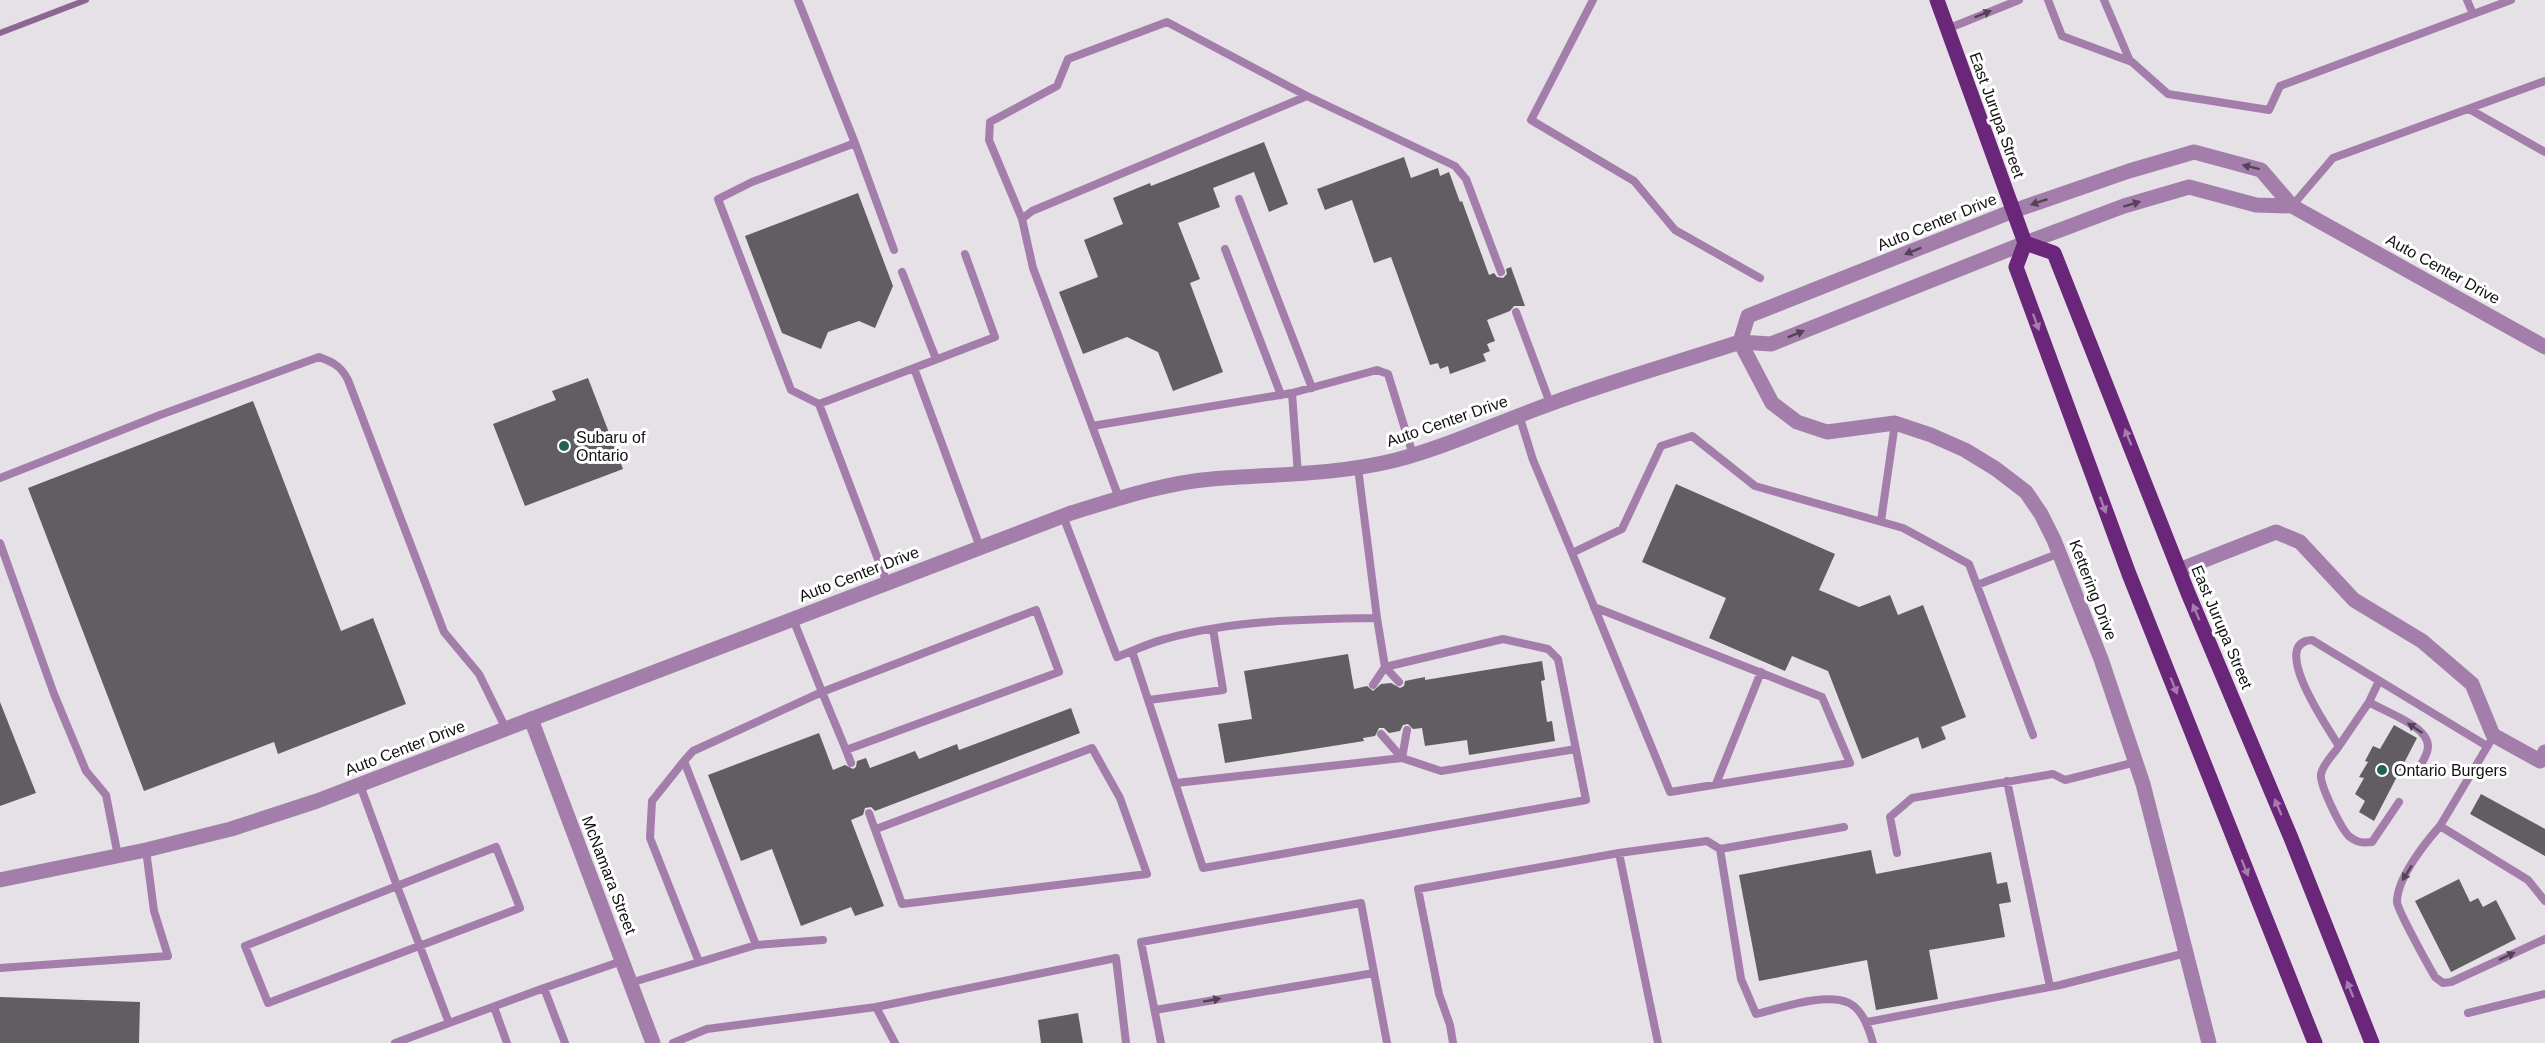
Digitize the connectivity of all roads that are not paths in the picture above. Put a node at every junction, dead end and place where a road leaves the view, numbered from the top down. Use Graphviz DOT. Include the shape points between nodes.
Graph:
graph roads {
  1 [pos="798,0"];
  2 [pos="1593,0"];
  3 [pos="1936,0"];
  4 [pos="2019,0"];
  5 [pos="2048,0"];
  6 [pos="2104,0"];
  7 [pos="2468,0"];
  8 [pos="2511,0"];
  9 [pos="2473,14"];
  10 [pos="1947,29"];
  11 [pos="2130,61"];
  12 [pos="2545,81"];
  13 [pos="1307,96"];
  14 [pos="2469,109"];
  15 [pos="855,143"];
  16 [pos="2545,152"];
  17 [pos="1239,198"];
  18 [pos="2292,207"];
  19 [pos="2013,211"];
  20 [pos="1022,219"];
  21 [pos="2025,243"];
  22 [pos="1225,249"];
  23 [pos="894,250"];
  24 [pos="964,254"];
  25 [pos="902,272"];
  26 [pos="1501,272"];
  27 [pos="1760,278"];
  28 [pos="1516,312"];
  29 [pos="1740,342"];
  30 [pos="2545,347"];
  31 [pos="936,359"];
  32 [pos="914,368"];
  33 [pos="1312,388"];
  34 [pos="1292,393"];
  35 [pos="1281,395"];
  36 [pos="1550,403"];
  37 [pos="819,404"];
  38 [pos="1520,416"];
  39 [pos="1895,423"];
  40 [pos="1092,426"];
  41 [pos="1413,455"];
  42 [pos="1358,468"];
  43 [pos="1298,475"];
  44 [pos="0,478"];
  45 [pos="1119,498"];
  46 [pos="1063,516"];
  47 [pos="1881,521"];
  48 [pos="0,543"];
  49 [pos="980,547"];
  50 [pos="1572,553"];
  51 [pos="2060,554"];
  52 [pos="2179,570"];
  53 [pos="887,583"];
  54 [pos="1977,585"];
  55 [pos="1594,607"];
  56 [pos="1377,618"];
  57 [pos="793,619"];
  58 [pos="1213,628"];
  59 [pos="1132,651"];
  60 [pos="1385,667"];
  61 [pos="1761,672"];
  62 [pos="2379,681"];
  63 [pos="1399,682"];
  64 [pos="1373,685"];
  65 [pos="822,692"];
  66 [pos="1149,700"];
  67 [pos="2369,702"];
  68 [pos="531,719"];
  69 [pos="506,729"];
  70 [pos="1407,730"];
  71 [pos="1381,734"];
  72 [pos="2033,735"];
  73 [pos="2490,741"];
  74 [pos="2339,746"];
  75 [pos="1576,749"];
  76 [pos="846,750"];
  77 [pos="1402,758"];
  78 [pos="2543,760"];
  79 [pos="684,761"];
  80 [pos="2136,762"];
  81 [pos="851,763"];
  82 [pos="2416,772"];
  83 [pos="2007,781"];
  84 [pos="1176,783"];
  85 [pos="1716,784"];
  86 [pos="360,785"];
  87 [pos="2399,802"];
  88 [pos="869,813"];
  89 [pos="2440,826"];
  90 [pos="1844,828"];
  91 [pos="876,829"];
  92 [pos="1720,849"];
  93 [pos="146,850"];
  94 [pos="1619,853"];
  95 [pos="1896,854"];
  96 [pos="118,856"];
  97 [pos="0,880"];
  98 [pos="397,886"];
  99 [pos="2545,901"];
  100 [pos="2545,939"];
  101 [pos="823,940"];
  102 [pos="756,945"];
  103 [pos="420,946"];
  104 [pos="2186,953"];
  105 [pos="622,961"];
  106 [pos="699,962"];
  107 [pos="0,968"];
  108 [pos="1374,973"];
  109 [pos="630,983"];
  110 [pos="2050,987"];
  111 [pos="544,988"];
  112 [pos="2545,994"];
  113 [pos="494,1007"];
  114 [pos="876,1007"];
  115 [pos="1155,1010"];
  116 [pos="2469,1013"];
  117 [pos="1867,1022"];
  118 [pos="449,1023"];
  119 [pos="395,1043"];
  120 [pos="507,1043"];
  121 [pos="565,1043"];
  122 [pos="653,1043"];
  123 [pos="673,1043"];
  124 [pos="895,1043"];
  125 [pos="1126,1043"];
  126 [pos="1161,1043"];
  127 [pos="1387,1043"];
  128 [pos="1453,1043"];
  129 [pos="1658,1043"];
  130 [pos="1873,1043"];
  131 [pos="2209,1043"];
  132 [pos="2315,1043"];
  133 [pos="2372,1043"];
  1 -- 15 [label="lane"];
  2 -- 27 [label="lane" via="1531,120 1634,181 1675,230"];
  3 -- 10 [label="main road, East Jurupa Street"];
  10 -- 4 [label="lane, one-way"];
  5 -- 11 [label="lane" via="2062,36"];
  6 -- 11 [label="lane"];
  7 -- 9 [label="lane"];
  8 -- 9 [label="lane"];
  9 -- 11 [label="lane" via="2280,86 2269,110 2168,94"];
  10 -- 19 [label="main road, East Jurupa Street"];
  12 -- 14 [label="lane"];
  13 -- 20 [label="lane" via="1032,211"];
  13 -- 20 [label="lane" via="1167,22 1068,59 1057,86 990,122 989,140"];
  13 -- 26 [label="lane" via="1455,166 1466,179"];
  14 -- 16 [label="lane"];
  14 -- 18 [label="lane" via="2333,158"];
  15 -- 23 [label="lane"];
  15 -- 37 [label="lane" via="718,199 791,390"];
  17 -- 33 [label="lane"];
  18 -- 19 [label="street, Auto Center Drive, one-way" via="2261,170 2194,152"];
  21 -- 18 [label="street, Auto Center Drive, one-way" via="2124,206 2189,188 2256,205"];
  18 -- 30 [label="street, Auto Center Drive"];
  19 -- 21 [label="main road, East Jurupa Street"];
  19 -- 29 [label="street, Auto Center Drive, one-way" via="1748,316"];
  20 -- 40 [label="lane" via="1034,268"];
  29 -- 21 [label="street, Auto Center Drive, one-way" via="1771,344"];
  52 -- 21 [label="main road, East Jurupa Street, one-way" via="2054,253"];
  21 -- 132 [label="main road, one-way" via="2016,267 2129,574"];
  22 -- 35 [label="lane"];
  24 -- 31 [label="lane" via="994,337"];
  25 -- 31 [label="lane"];
  28 -- 36 [label="lane"];
  29 -- 36 [label="street, Auto Center Drive"];
  29 -- 39 [label="street, Kettering Drive" via="1772,403 1797,422 1827,432"];
  31 -- 32 [label="lane"];
  32 -- 37 [label="lane"];
  32 -- 49 [label="lane"];
  33 -- 34 [label="lane"];
  33 -- 41 [label="lane" via="1377,370 1388,374"];
  34 -- 35 [label="lane"];
  34 -- 43 [label="lane"];
  35 -- 40 [label="lane"];
  36 -- 38 [label="street, Auto Center Drive"];
  37 -- 53 [label="lane"];
  38 -- 41 [label="street, Auto Center Drive"];
  38 -- 50 [label="lane" via="1533,460"];
  39 -- 47 [label="lane"];
  39 -- 51 [label="street, Kettering Drive" via="1965,450 2026,492"];
  40 -- 45 [label="lane"];
  41 -- 42 [label="street, Auto Center Drive"];
  42 -- 43 [label="street, Auto Center Drive"];
  42 -- 56 [label="lane"];
  43 -- 45 [label="street, Auto Center Drive" via="1210,479"];
  44 -- 69 [label="lane" via="309,360 319,357 331,361 342,368 348,380 444,632 479,674"];
  45 -- 46 [label="street, Auto Center Drive"];
  46 -- 49 [label="street, Auto Center Drive"];
  46 -- 59 [label="lane" via="1117,657"];
  47 -- 50 [label="lane" via="1755,486 1692,436 1661,446 1622,529"];
  47 -- 54 [label="lane" via="1904,528 1969,564"];
  48 -- 96 [label="lane" via="86,771 106,795"];
  49 -- 53 [label="street, Auto Center Drive"];
  50 -- 55 [label="lane"];
  51 -- 54 [label="lane"];
  51 -- 80 [label="street, Kettering Drive"];
  52 -- 73 [label="street" via="2276,532 2300,542 2354,600 2422,641 2472,684"];
  133 -- 52 [label="main road, East Jurupa Street, one-way"];
  53 -- 57 [label="street, Auto Center Drive"];
  54 -- 72 [label="lane"];
  55 -- 61 [label="lane"];
  55 -- 85 [label="lane" via="1670,792"];
  56 -- 58 [label="lane"];
  56 -- 60 [label="lane"];
  57 -- 65 [label="lane"];
  57 -- 68 [label="street, Auto Center Drive"];
  58 -- 59 [label="lane"];
  58 -- 66 [label="lane" via="1223,690"];
  59 -- 66 [label="lane"];
  60 -- 63 [label="lane"];
  60 -- 64 [label="lane"];
  60 -- 75 [label="lane" via="1503,639 1548,649 1558,659"];
  61 -- 85 [label="lane"];
  61 -- 85 [label="lane" via="1821,697 1850,763"];
  62 -- 67 [label="lane"];
  62 -- 73 [label="lane"];
  62 -- 74 [label="lane" via="2312,640 2299,645 2295,654 2298,673"];
  65 -- 76 [label="lane"];
  65 -- 76 [label="lane" via="1036,610 1059,672"];
  65 -- 79 [label="lane" via="693,751"];
  66 -- 84 [label="lane"];
  67 -- 74 [label="lane"];
  82 -- 67 [label="lane, one-way" via="2428,747 2425,736"];
  68 -- 69 [label="street, Auto Center Drive"];
  68 -- 105 [label="street, McNamara Street"];
  69 -- 86 [label="street, Auto Center Drive"];
  70 -- 77 [label="lane"];
  71 -- 77 [label="lane"];
  73 -- 78 [label="street"];
  73 -- 89 [label="lane"];
  74 -- 87 [label="lane" via="2320,777 2347,834 2361,843 2372,842"];
  75 -- 77 [label="lane" via="1441,771"];
  75 -- 84 [label="lane" via="1586,800 1203,868"];
  76 -- 81 [label="lane"];
  77 -- 84 [label="lane"];
  79 -- 102 [label="lane"];
  79 -- 106 [label="lane" via="652,801 650,838"];
  80 -- 83 [label="lane" via="2065,780 2053,774"];
  80 -- 104 [label="street, Kettering Drive"];
  83 -- 95 [label="lane" via="1912,798 1890,817"];
  83 -- 110 [label="lane"];
  86 -- 93 [label="street, Auto Center Drive" via="231,829"];
  86 -- 98 [label="lane"];
  88 -- 91 [label="lane"];
  89 -- 99 [label="lane" via="2528,880"];
  89 -- 100 [label="lane, one-way" via="2401,882 2397,903 2435,977 2443,983 2451,982"];
  90 -- 92 [label="lane"];
  91 -- 91 [label="lane" via="902,904 1147,874 1120,798 1092,748"];
  92 -- 94 [label="lane" via="1707,841"];
  92 -- 117 [label="lane" via="1741,979 1756,1014 1831,998 1851,1004"];
  93 -- 96 [label="street, Auto Center Drive"];
  93 -- 107 [label="lane" via="154,911 168,956"];
  94 -- 128 [label="lane" via="1418,890 1438,994"];
  94 -- 129 [label="lane"];
  96 -- 97 [label="street, Auto Center Drive"];
  98 -- 103 [label="lane"];
  98 -- 103 [label="lane" via="496,847 520,908"];
  98 -- 103 [label="lane" via="245,946 268,1003"];
  101 -- 102 [label="lane"];
  102 -- 106 [label="lane"];
  103 -- 118 [label="lane"];
  104 -- 110 [label="lane"];
  104 -- 131 [label="street, Kettering Drive"];
  105 -- 109 [label="street, McNamara Street"];
  105 -- 111 [label="lane"];
  106 -- 109 [label="lane"];
  115 -- 108 [label="lane, one-way"];
  108 -- 115 [label="lane" via="1361,903 1141,942"];
  108 -- 127 [label="lane"];
  109 -- 122 [label="street, McNamara Street"];
  110 -- 117 [label="lane"];
  111 -- 113 [label="lane"];
  111 -- 121 [label="lane"];
  112 -- 116 [label="lane"];
  113 -- 118 [label="lane"];
  113 -- 120 [label="lane"];
  114 -- 123 [label="lane" via="707,1029"];
  114 -- 124 [label="lane"];
  114 -- 125 [label="lane" via="1116,958"];
  115 -- 126 [label="lane"];
  117 -- 130 [label="lane"];
  118 -- 119 [label="lane"];
}
